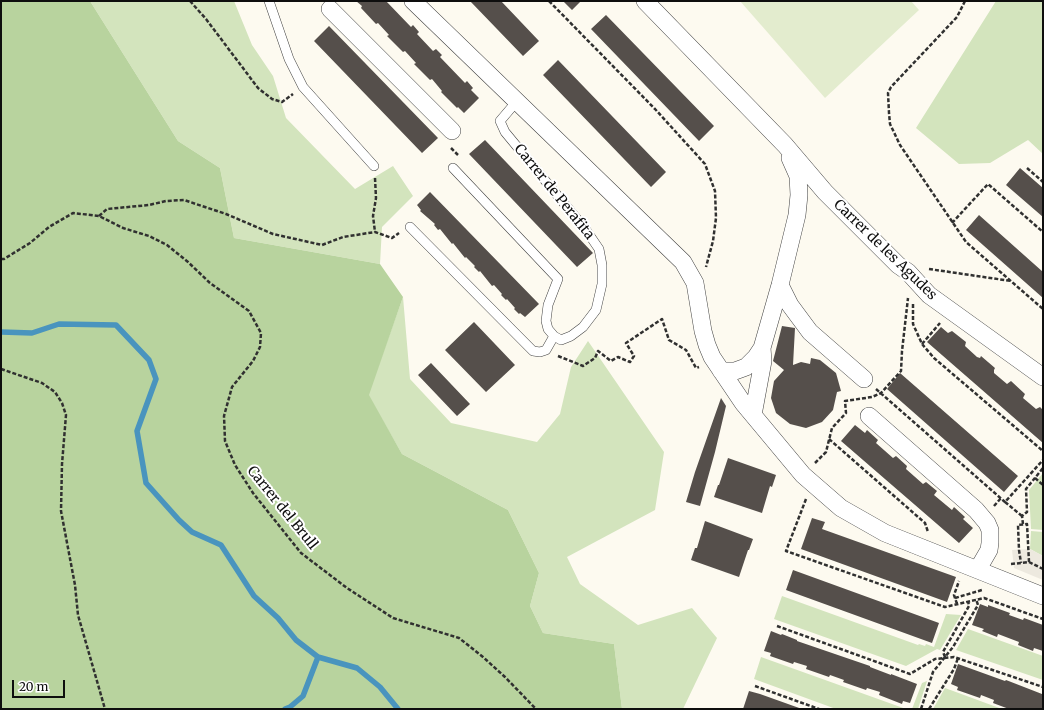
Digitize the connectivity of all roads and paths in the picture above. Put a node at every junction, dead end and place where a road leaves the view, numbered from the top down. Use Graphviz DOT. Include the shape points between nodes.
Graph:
graph roads {
  1 [pos="190,1"];
  2 [pos="269,1"];
  3 [pos="413,1"];
  4 [pos="549,1"];
  5 [pos="645,1"];
  6 [pos="965,1"];
  7 [pos="330,9"];
  8 [pos="303,87"];
  9 [pos="517,101"];
  10 [pos="452,131"];
  11 [pos="785,145"];
  12 [pos="374,166"];
  13 [pos="453,168"];
  14 [pos="1027,168"];
  15 [pos="1043,182"];
  16 [pos="825,192"];
  17 [pos="797,215"];
  18 [pos="99,216"];
  19 [pos="952,223"];
  20 [pos="410,227"];
  21 [pos="375,232"];
  22 [pos="1043,232"];
  23 [pos="1,259"];
  24 [pos="706,268"];
  25 [pos="924,269"];
  26 [pos="1011,281"];
  27 [pos="780,285"];
  28 [pos="908,295"];
  29 [pos="913,301"];
  30 [pos="1043,309"];
  31 [pos="941,322"];
  32 [pos="554,336"];
  33 [pos="922,344"];
  34 [pos="762,348"];
  35 [pos="567,360"];
  36 [pos="696,368"];
  37 [pos="1,369"];
  38 [pos="721,371"];
  39 [pos="1043,377"];
  40 [pos="864,379"];
  41 [pos="881,393"];
  42 [pos="753,415"];
  43 [pos="869,416"];
  44 [pos="829,439"];
  45 [pos="1043,451"];
  46 [pos="1043,460"];
  47 [pos="812,467"];
  48 [pos="1043,468"];
  49 [pos="1035,478"];
  50 [pos="1043,485"];
  51 [pos="806,497"];
  52 [pos="1001,498"];
  53 [pos="1005,502"];
  54 [pos="997,503"];
  55 [pos="1022,516"];
  56 [pos="1022,524"];
  57 [pos="930,537"];
  58 [pos="1029,562"];
  59 [pos="1021,563"];
  60 [pos="1007,565"];
  61 [pos="978,569"];
  62 [pos="1043,569"];
  63 [pos="960,579"];
  64 [pos="980,591"];
  65 [pos="1043,596"];
  66 [pos="955,598"];
  67 [pos="976,599"];
  68 [pos="968,601"];
  69 [pos="957,604"];
  70 [pos="1043,619"];
  71 [pos="777,626"];
  72 [pos="945,658"];
  73 [pos="958,658"];
  74 [pos="754,686"];
  75 [pos="1043,687"];
  76 [pos="105,709"];
  77 [pos="536,709"];
  78 [pos="819,709"];
  79 [pos="921,709"];
  80 [pos="929,709"];
  1 -- 8 [label="path" via="258,88 272,100 282,102"];
  2 -- 8 [label="lane" via="289,58"];
  3 -- 9 [label="street"];
  4 -- 24 [label="path" via="655,108 705,164 715,191 716,218"];
  5 -- 11 [label="street, Carrer de les Agudes"];
  6 -- 19 [label="path" via="957,17 888,93 890,124 900,145"];
  7 -- 10 [label="street"];
  8 -- 12 [label="lane"];
  9 -- 32 [label="lane, Carrer de Perafita" via="500,121 504,132 586,230 599,249 602,265 602,284 596,310 583,327 571,336 561,340"];
  9 -- 38 [label="street" via="683,262 695,283 707,345"];
  11 -- 16 [label="street, Carrer de les Agudes"];
  11 -- 17 [label="street" via="798,176"];
  12 -- 21 [label="path"];
  13 -- 32 [label="lane" via="558,279 548,305 546,321"];
  14 -- 15 [label="path"];
  16 -- 17 [label="street" via="812,196"];
  16 -- 39 [label="street, Carrer de les Agudes" via="908,272 929,296"];
  17 -- 27 [label="street"];
  18 -- 21 [label="path" via="107,209 184,200 273,234 322,244 343,237"];
  18 -- 23 [label="path, Carrer del Brull" via="73,213 49,227 30,243"];
  18 -- 77 [label="path, Carrer del Brull" via="167,245 210,283 248,311 262,333 260,347 253,361 232,387 224,416 225,441 235,465 253,493 301,552 347,588 393,618 459,638 483,656"];
  19 -- 22 [label="path" via="988,184"];
  19 -- 26 [label="path" via="966,242"];
  20 -- 21 [label="path" via="392,238"];
  20 -- 32 [label="lane" via="533,351 546,350"];
  25 -- 26 [label="path, Carrer de les Agudes"];
  26 -- 30 [label="path"];
  27 -- 34 [label="street"];
  27 -- 40 [label="street" via="790,305 810,332"];
  28 -- 41 [label="path" via="901,371"];
  29 -- 33 [label="path" via="913,324"];
  31 -- 33 [label="path"];
  33 -- 45 [label="path" via="934,358"];
  34 -- 38 [label="street" via="746,367 735,371"];
  34 -- 42 [label="street" via="763,361"];
  35 -- 36 [label="path" via="584,366 595,358 598,351 611,361 618,357 630,362 634,356 626,343 662,319 669,340 686,350"];
  37 -- 76 [label="path" via="42,383 55,392 66,415 61,511 78,615"];
  38 -- 42 [label="street"];
  41 -- 44 [label="path" via="845,401 846,413 832,428"];
  41 -- 52 [label="path"];
  42 -- 61 [label="street" via="803,475 841,508 886,533"];
  43 -- 61 [label="street" via="976,510 987,523 990,530 989,550"];
  44 -- 47 [label="path" via="826,452"];
  44 -- 57 [label="path" via="926,523"];
  46 -- 53 [label="path"];
  48 -- 49 [label="path"];
  49 -- 50 [label="path"];
  49 -- 55 [label="path" via="1026,489 1027,512"];
  51 -- 69 [label="path" via="786,551 945,607"];
  52 -- 53 [label="path"];
  52 -- 54 [label="path"];
  53 -- 55 [label="path"];
  55 -- 56 [label="path"];
  56 -- 58 [label="path" via="1027,524"];
  56 -- 59 [label="path" via="1018,525"];
  58 -- 59 [label="path"];
  58 -- 62 [label="path"];
  59 -- 60 [label="path"];
  61 -- 65 [label="street"];
  63 -- 66 [label="path"];
  64 -- 66 [label="path"];
  66 -- 69 [label="path"];
  67 -- 68 [label="path"];
  67 -- 70 [label="path" via="984,598"];
  67 -- 72 [label="path" via="978,605"];
  68 -- 69 [label="path"];
  68 -- 72 [label="path" via="969,606 943,652"];
  71 -- 72 [label="path" via="910,674 935,659"];
  72 -- 73 [label="path"];
  72 -- 79 [label="path" via="933,672"];
  73 -- 75 [label="path"];
  73 -- 80 [label="path"];
  74 -- 78 [label="path"];
}
